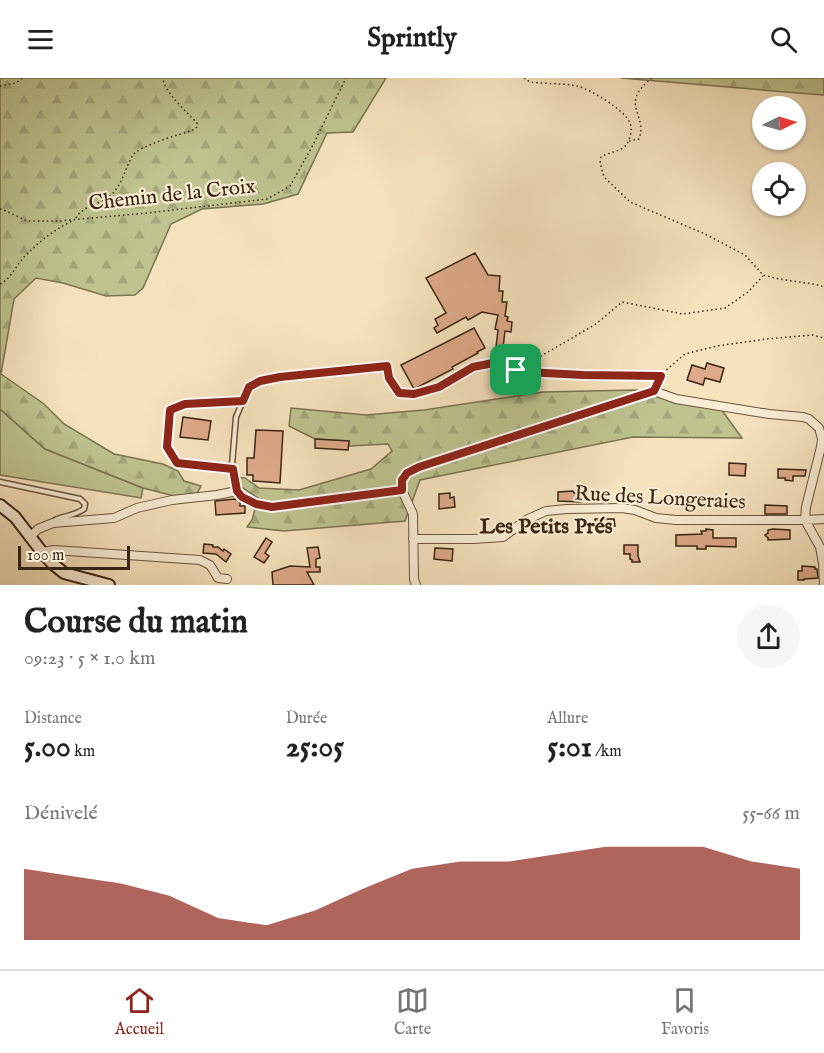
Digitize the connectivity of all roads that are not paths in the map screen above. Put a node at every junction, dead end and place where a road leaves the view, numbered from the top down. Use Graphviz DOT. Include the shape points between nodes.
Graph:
graph roads {
  1 [pos="387,366"];
  2 [pos="243,401"];
  3 [pos="823,439"];
  4 [pos="233,469"];
  5 [pos="0,482"];
  6 [pos="402,490"];
  7 [pos="237,491"];
  8 [pos="0,506"];
  9 [pos="824,519"];
  10 [pos="805,520"];
  11 [pos="53,523"];
  12 [pos="30,536"];
  13 [pos="413,539"];
  14 [pos="822,547"];
  15 [pos="42,552"];
  16 [pos="227,579"];
  17 [pos="414,583"];
  18 [pos="109,585"];
  19 [pos="824,585"];
  1 -- 2 [label="lane" via="260,381 249,387"];
  2 -- 4 [label="lane" via="236,417"];
  2 -- 4 [label="lane" via="185,404 170,410 167,447 177,463"];
  3 -- 6 [label="street" via="819,428 803,417 676,399 654,391 419,467 407,473"];
  3 -- 10 [label="street"];
  4 -- 7 [label="lane"];
  5 -- 11 [label="lane" via="80,499 86,504 80,512"];
  6 -- 7 [label="lane" via="272,507 256,504"];
  6 -- 13 [label="street" via="412,514"];
  7 -- 11 [label="street" via="163,502 114,518"];
  8 -- 12 [label="street"];
  9 -- 10 [label="street, Rue des Longeraies"];
  10 -- 13 [label="street, Rue des Longeraies" via="676,520 622,508 567,509 546,511 503,537"];
  10 -- 14 [label="street"];
  11 -- 12 [label="street"];
  12 -- 15 [label="street"];
  13 -- 17 [label="street"];
  14 -- 19 [label="street"];
  15 -- 16 [label="street" via="200,560 210,565 218,578"];
  15 -- 18 [label="street" via="64,573"];
}
